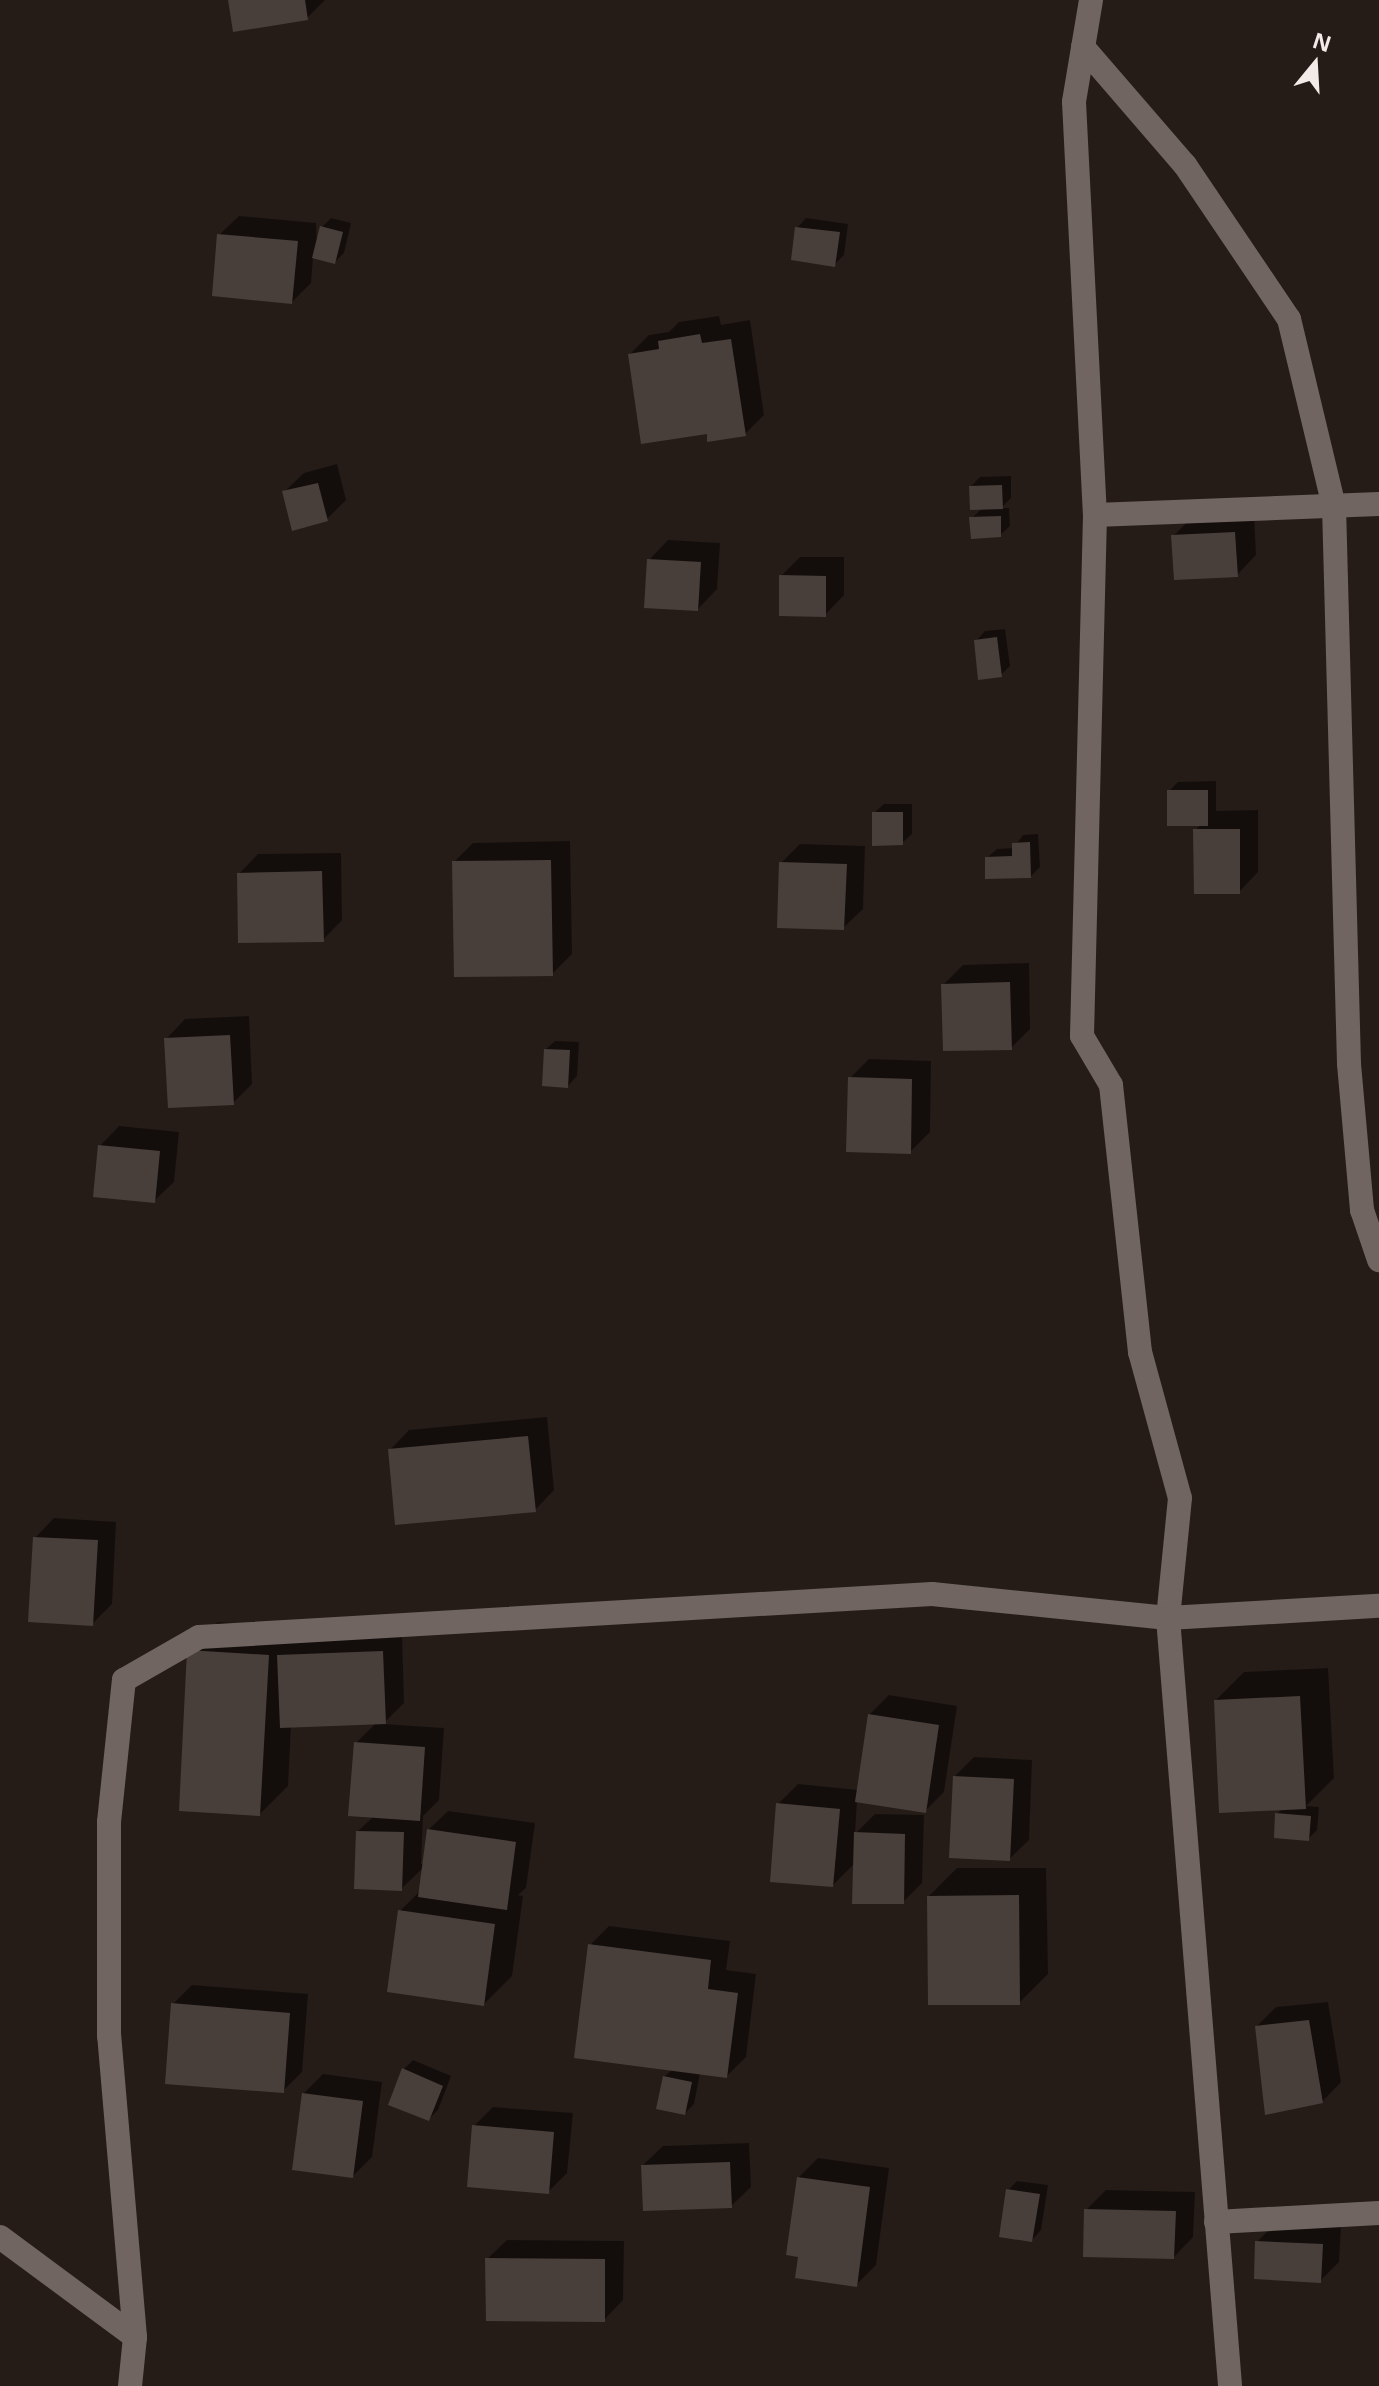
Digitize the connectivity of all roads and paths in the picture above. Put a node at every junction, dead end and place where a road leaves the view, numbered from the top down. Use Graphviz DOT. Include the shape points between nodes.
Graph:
graph roads {
  1 [pos="1091,0"];
  2 [pos="1083,47"];
  3 [pos="1379,504"];
  4 [pos="1334,506"];
  5 [pos="1095,515"];
  6 [pos="1379,1260"];
  7 [pos="1379,1606"];
  8 [pos="1168,1618"];
  9 [pos="1379,2213"];
  10 [pos="1216,2222"];
  11 [pos="0,2237"];
  12 [pos="135,2337"];
  13 [pos="130,2386"];
  14 [pos="1230,2386"];
  1 -- 2 [label="street"];
  2 -- 4 [label="street" via="1185,165 1289,319"];
  2 -- 5 [label="street" via="1074,102"];
  3 -- 4 [label="street"];
  4 -- 5 [label="street"];
  4 -- 6 [label="street" via="1349,1064 1362,1210"];
  5 -- 8 [label="street" via="1082,1036 1111,1085 1140,1352 1180,1498"];
  7 -- 8 [label="street"];
  8 -- 10 [label="street"];
  8 -- 12 [label="street" via="932,1594 199,1637 124,1680 109,1822 109,2036"];
  9 -- 10 [label="street"];
  10 -- 14 [label="street"];
  11 -- 12 [label="street"];
  12 -- 13 [label="street"];
}
